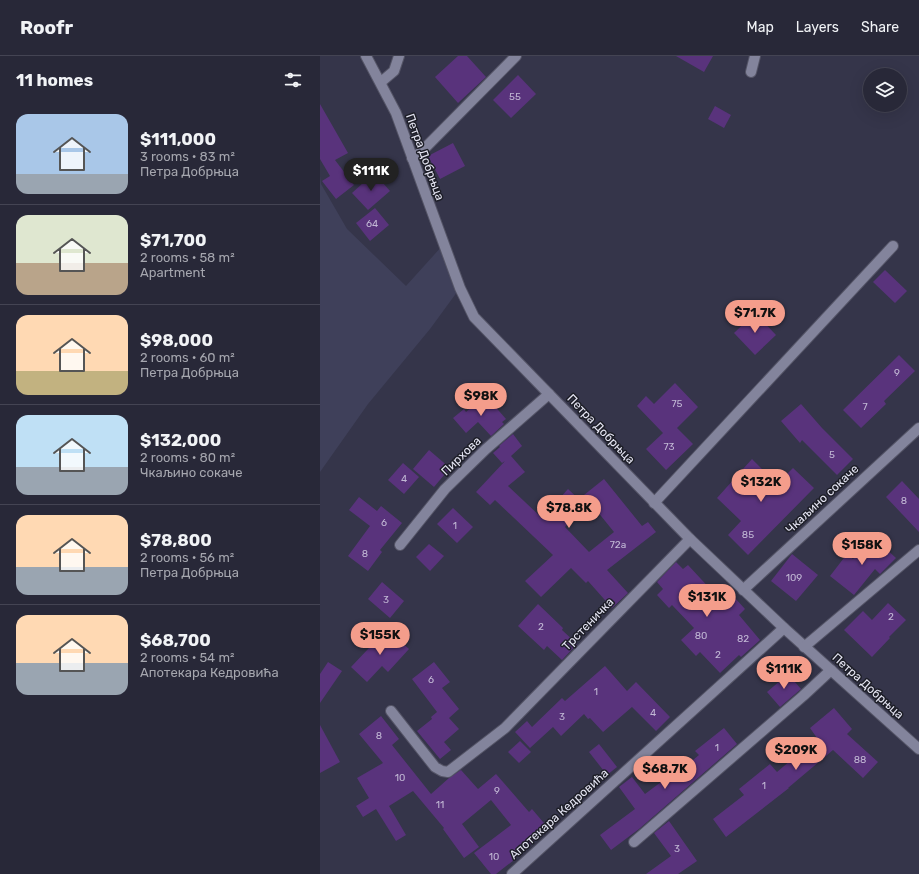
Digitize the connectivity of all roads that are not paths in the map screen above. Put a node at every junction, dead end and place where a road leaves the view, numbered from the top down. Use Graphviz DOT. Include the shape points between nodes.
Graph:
graph roads {
  1 [pos="366,56"];
  2 [pos="399,56"];
  3 [pos="516,56"];
  4 [pos="755,56"];
  5 [pos="751,72"];
  6 [pos="381,82"];
  7 [pos="412,158"];
  8 [pos="893,246"];
  9 [pos="549,394"];
  10 [pos="919,428"];
  11 [pos="654,503"];
  12 [pos="690,539"];
  13 [pos="400,545"];
  14 [pos="919,550"];
  15 [pos="743,590"];
  16 [pos="784,628"];
  17 [pos="804,647"];
  18 [pos="831,670"];
  19 [pos="391,711"];
  20 [pos="919,749"];
  21 [pos="634,842"];
  22 [pos="512,874"];
  1 -- 6 [label="street, Петра Добрњца"];
  2 -- 6 [label="street" via="394,71"];
  3 -- 7 [label="street" via="420,153"];
  4 -- 5 [label="street"];
  6 -- 7 [label="street, Петра Добрњца" via="396,113"];
  7 -- 9 [label="street, Петра Добрњца" via="460,288 474,317"];
  8 -- 11 [label="street"];
  9 -- 11 [label="street, Петра Добрњца"];
  9 -- 13 [label="street, Пирхова" via="486,448 450,484"];
  10 -- 15 [label="street, Чкаљино сокаче"];
  11 -- 12 [label="street, Петра Добрњца"];
  12 -- 15 [label="street, Петра Добрњца"];
  12 -- 19 [label="street, Трстеничка" via="505,728 448,772 435,767"];
  14 -- 17 [label="street"];
  15 -- 16 [label="street, Петра Добрњца"];
  16 -- 17 [label="street, Петра Добрњца"];
  16 -- 22 [label="street, Апотекара Кедровића"];
  17 -- 18 [label="street, Петра Добрњца"];
  18 -- 20 [label="street, Петра Добрњца"];
  18 -- 21 [label="street"];
}
